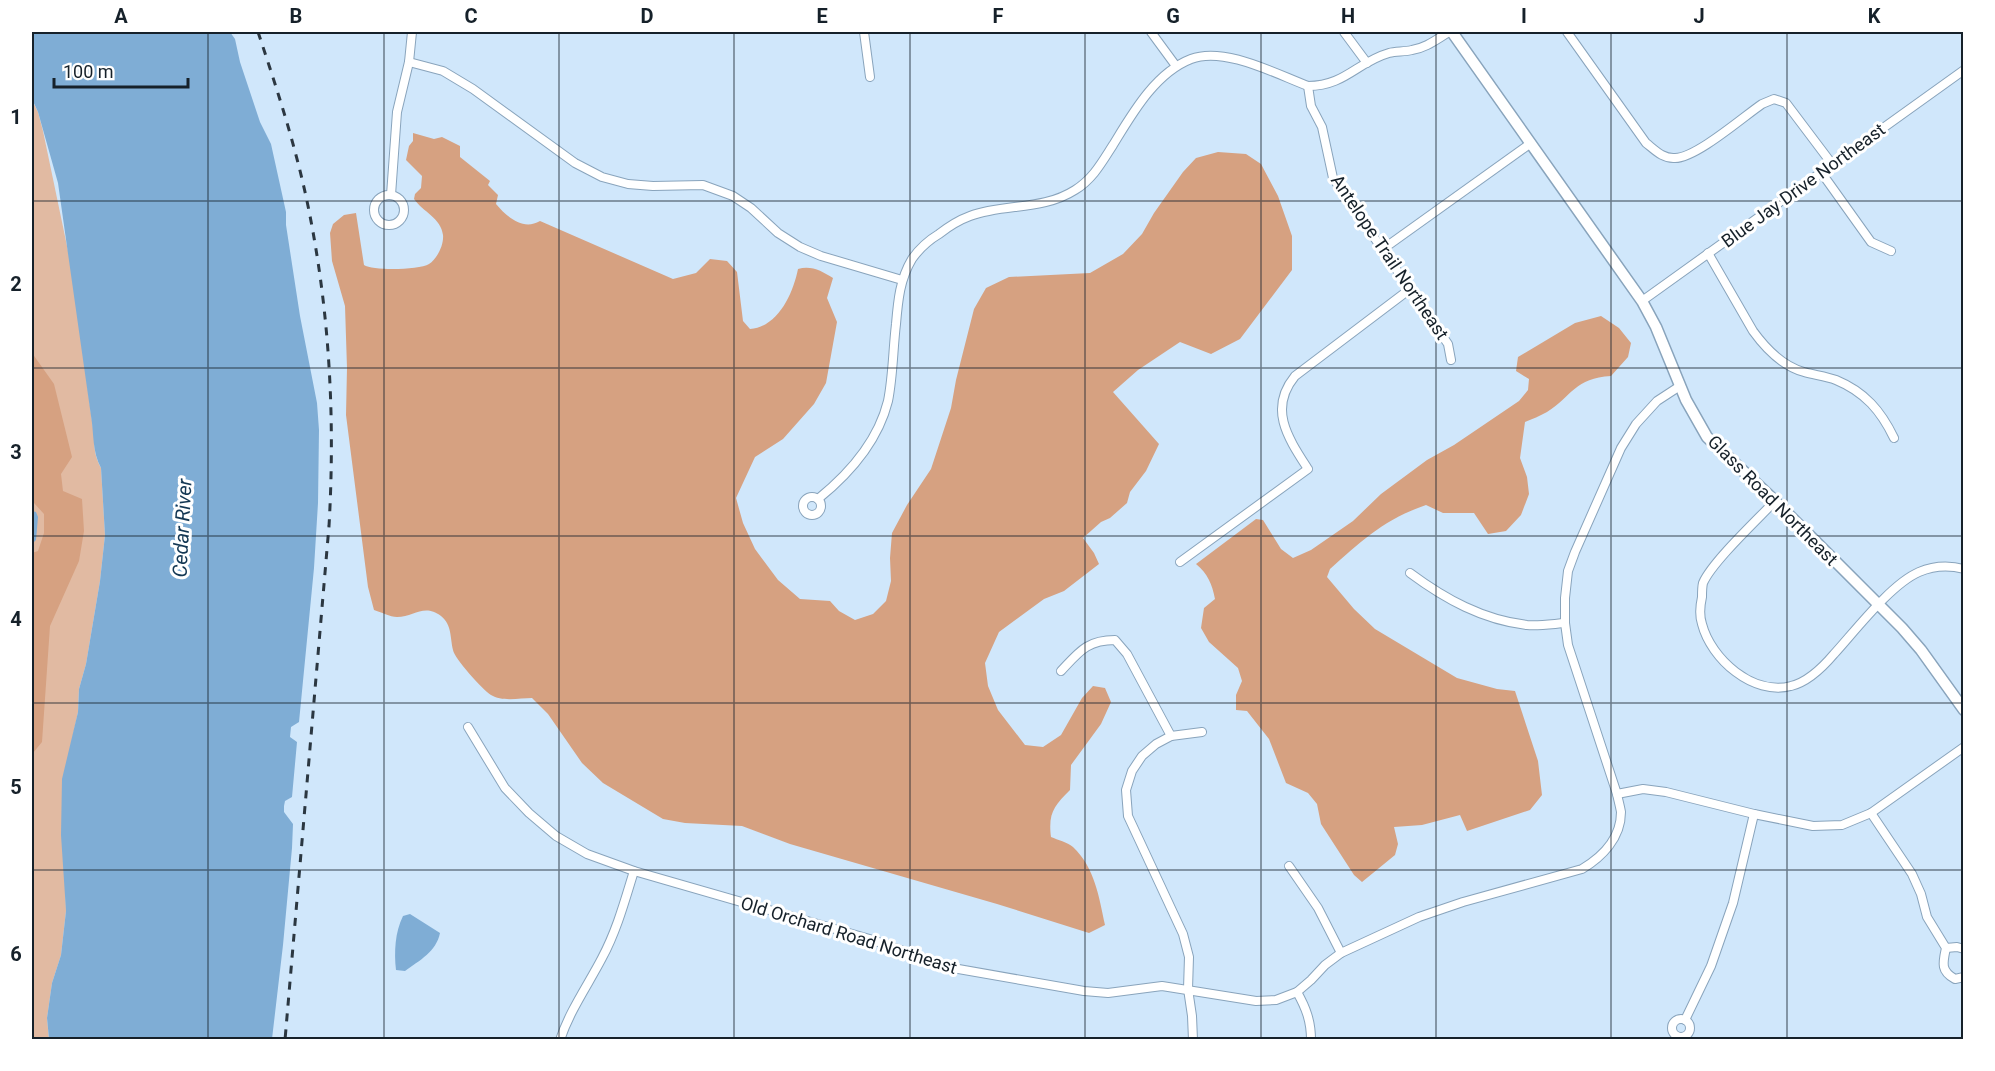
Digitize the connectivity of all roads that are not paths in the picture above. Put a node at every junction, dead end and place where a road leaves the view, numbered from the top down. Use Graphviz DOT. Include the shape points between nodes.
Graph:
graph roads {
  1 [pos="412,32"];
  2 [pos="864,32"];
  3 [pos="1151,32"];
  4 [pos="1344,32"];
  5 [pos="1451,32"];
  6 [pos="1567,32"];
  7 [pos="409,62"];
  8 [pos="1367,63"];
  9 [pos="1176,66"];
  10 [pos="1964,70"];
  11 [pos="870,77"];
  12 [pos="1308,86"];
  13 [pos="1532,143"];
  14 [pos="1832,164"];
  15 [pos="1821,172"];
  16 [pos="391,195"];
  17 [pos="1383,249"];
  18 [pos="1891,251"];
  19 [pos="1708,253"];
  20 [pos="902,280"];
  21 [pos="1410,290"];
  22 [pos="1642,301"];
  23 [pos="1451,360"];
  24 [pos="1680,386"];
  25 [pos="1894,438"];
  26 [pos="818,499"];
  27 [pos="1775,501"];
  28 [pos="1180,562"];
  29 [pos="1964,568"];
  30 [pos="1410,573"];
  31 [pos="1879,605"];
  32 [pos="1565,623"];
  33 [pos="1061,671"];
  34 [pos="1964,710"];
  35 [pos="468,727"];
  36 [pos="1202,732"];
  37 [pos="1171,736"];
  38 [pos="1964,747"];
  39 [pos="1617,794"];
  40 [pos="1871,813"];
  41 [pos="1754,814"];
  42 [pos="1289,866"];
  43 [pos="634,871"];
  44 [pos="1946,948"];
  45 [pos="1964,949"];
  46 [pos="1341,953"];
  47 [pos="1964,977"];
  48 [pos="1188,989"];
  49 [pos="1297,992"];
  50 [pos="1685,1020"];
  51 [pos="560,1040"];
  52 [pos="1193,1040"];
  53 [pos="1311,1040"];
  1 -- 7 [label="street"];
  2 -- 11 [label="street"];
  3 -- 9 [label="street"];
  4 -- 8 [label="street"];
  5 -- 8 [label="street" via="1415,50 1389,53"];
  5 -- 13 [label="street, Glass Road Northeast"];
  6 -- 14 [label="street" via="1646,144 1661,155 1675,158 1693,154 1774,99 1786,103"];
  7 -- 16 [label="street" via="397,112"];
  7 -- 20 [label="street" via="443,70 575,163 602,177 653,186 703,185 734,196 800,247"];
  8 -- 12 [label="street" via="1332,83"];
  9 -- 12 [label="street" via="1193,58 1234,59"];
  9 -- 20 [label="street" via="1152,88 1097,171 1077,189 1056,200 971,215 929,241 913,257"];
  10 -- 14 [label="street, Blue Jay Drive Northeast"];
  12 -- 17 [label="street, Antelope Trail Northeast" via="1333,178"];
  13 -- 17 [label="street"];
  13 -- 22 [label="street, Glass Road Northeast"];
  14 -- 15 [label="street, Blue Jay Drive Northeast"];
  15 -- 18 [label="street" via="1871,242"];
  15 -- 19 [label="street, Blue Jay Drive Northeast"];
  16 -- 16 [label="street" via="403,204 404,214 399,222 389,226 376,219 374,209 378,200"];
  17 -- 21 [label="street, Antelope Trail Northeast"];
  19 -- 22 [label="street, Blue Jay Drive Northeast"];
  19 -- 25 [label="street" via="1753,332 1779,360 1800,371 1835,380 1860,394 1882,414"];
  20 -- 26 [label="street" via="888,400 881,422 854,466"];
  21 -- 23 [label="street, Antelope Trail Northeast" via="1448,344"];
  21 -- 28 [label="street" via="1295,376 1285,388 1282,399 1287,437 1308,469"];
  22 -- 24 [label="street, Glass Road Northeast"];
  24 -- 27 [label="street, Glass Road Northeast" via="1707,436"];
  24 -- 32 [label="street, Old Orchard Road Northeast" via="1657,401 1621,448 1568,571"];
  27 -- 31 [label="street, Glass Road Northeast"];
  27 -- 31 [label="street" via="1703,583 1702,625 1708,639 1737,674 1763,687 1791,686 1812,675"];
  29 -- 31 [label="street" via="1936,567 1918,572"];
  30 -- 32 [label="street" via="1439,594 1499,620 1529,625"];
  31 -- 34 [label="street, Glass Road Northeast" via="1921,650"];
  32 -- 39 [label="street, Old Orchard Road Northeast" via="1568,645"];
  33 -- 37 [label="street" via="1098,640 1115,640 1127,654"];
  35 -- 43 [label="street, Old Orchard Road Northeast" via="506,788 529,813 556,836 587,854"];
  36 -- 37 [label="street"];
  37 -- 48 [label="street" via="1142,756 1126,790 1128,816 1183,934 1190,957"];
  38 -- 40 [label="street"];
  39 -- 41 [label="street" via="1643,789 1666,792"];
  39 -- 46 [label="street, Old Orchard Road Northeast" via="1621,813 1617,832 1597,860 1582,869 1419,917"];
  40 -- 41 [label="street" via="1842,825 1814,826"];
  40 -- 44 [label="street" via="1912,874 1927,917"];
  41 -- 50 [label="street" via="1733,903"];
  42 -- 46 [label="street" via="1318,908"];
  43 -- 48 [label="street, Old Orchard Road Northeast" via="813,921 947,967 1092,992 1162,986"];
  43 -- 51 [label="street" via="614,933 573,1006"];
  44 -- 45 [label="street"];
  44 -- 47 [label="street" via="1946,973 1955,979"];
  46 -- 49 [label="street, Old Orchard Road Northeast"];
  48 -- 49 [label="street, Old Orchard Road Northeast" via="1256,1001 1276,1000"];
  48 -- 52 [label="street"];
  49 -- 53 [label="street" via="1307,1008"];
}
